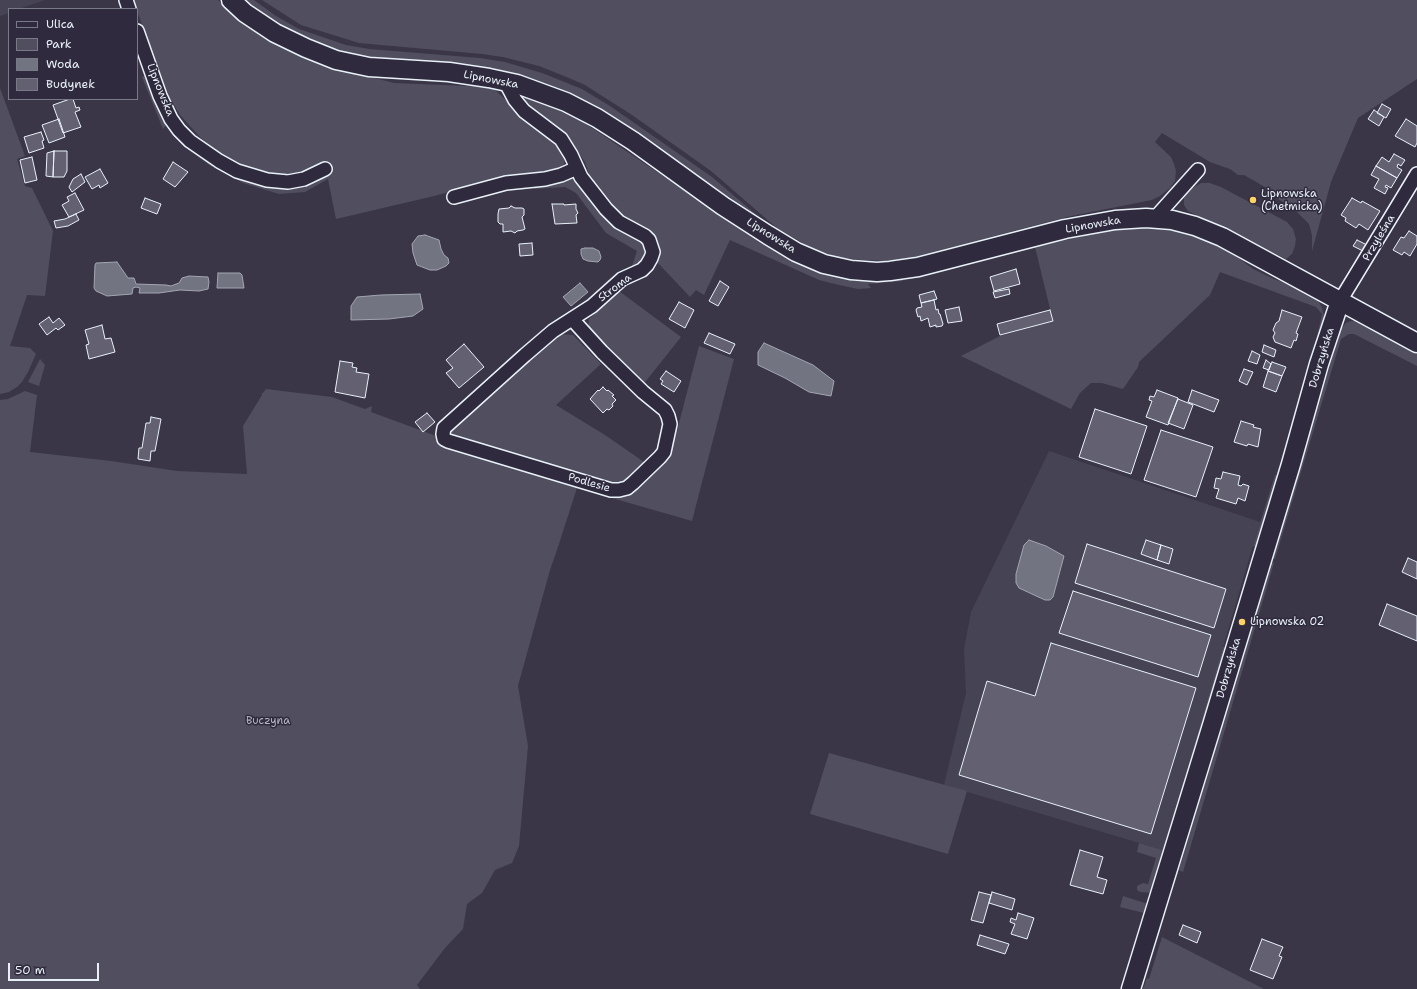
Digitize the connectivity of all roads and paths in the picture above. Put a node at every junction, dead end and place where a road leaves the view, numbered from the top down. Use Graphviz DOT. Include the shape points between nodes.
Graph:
graph roads {
  1 [pos="231,0"];
  2 [pos="138,34"];
  3 [pos="505,81"];
  4 [pos="577,168"];
  5 [pos="325,169"];
  6 [pos="1198,170"];
  7 [pos="1417,174"];
  8 [pos="454,197"];
  9 [pos="1155,218"];
  10 [pos="1340,301"];
  11 [pos="572,320"];
  12 [pos="1417,343"];
  13 [pos="450,423"];
  14 [pos="1131,989"];
  1 -- 3 [label="main road, Lipnowska" via="275,33 336,60 369,67 449,72"];
  2 -- 5 [label="street, Lipnowska" via="160,96 178,130 190,141 237,171 267,180 288,182 304,179"];
  3 -- 4 [label="street, Stroma" via="524,111 561,139"];
  3 -- 9 [label="main road, Lipnowska" via="550,95 581,109 633,141 723,206 777,241 810,258 844,269 877,272 903,270 1065,229 1116,220"];
  4 -- 8 [label="street" via="545,179 506,183"];
  4 -- 11 [label="street, Stroma" via="606,209 619,222 645,236 653,252 642,270 622,279"];
  6 -- 9 [label="street"];
  7 -- 10 [label="street, Przyleśna"];
  9 -- 10 [label="main road, Lipnowska" via="1184,222 1208,231"];
  10 -- 12 [label="main road, Lipnowska"];
  10 -- 14 [label="main road, Dobrzyńska"];
  11 -- 13 [label="street, Stroma" via="553,331 529,351"];
  11 -- 13 [label="street, Podlesie" via="635,385 665,410 668,416 670,424 664,452 634,483 623,489 611,490 448,441 444,439 443,434 444,428"];
}
